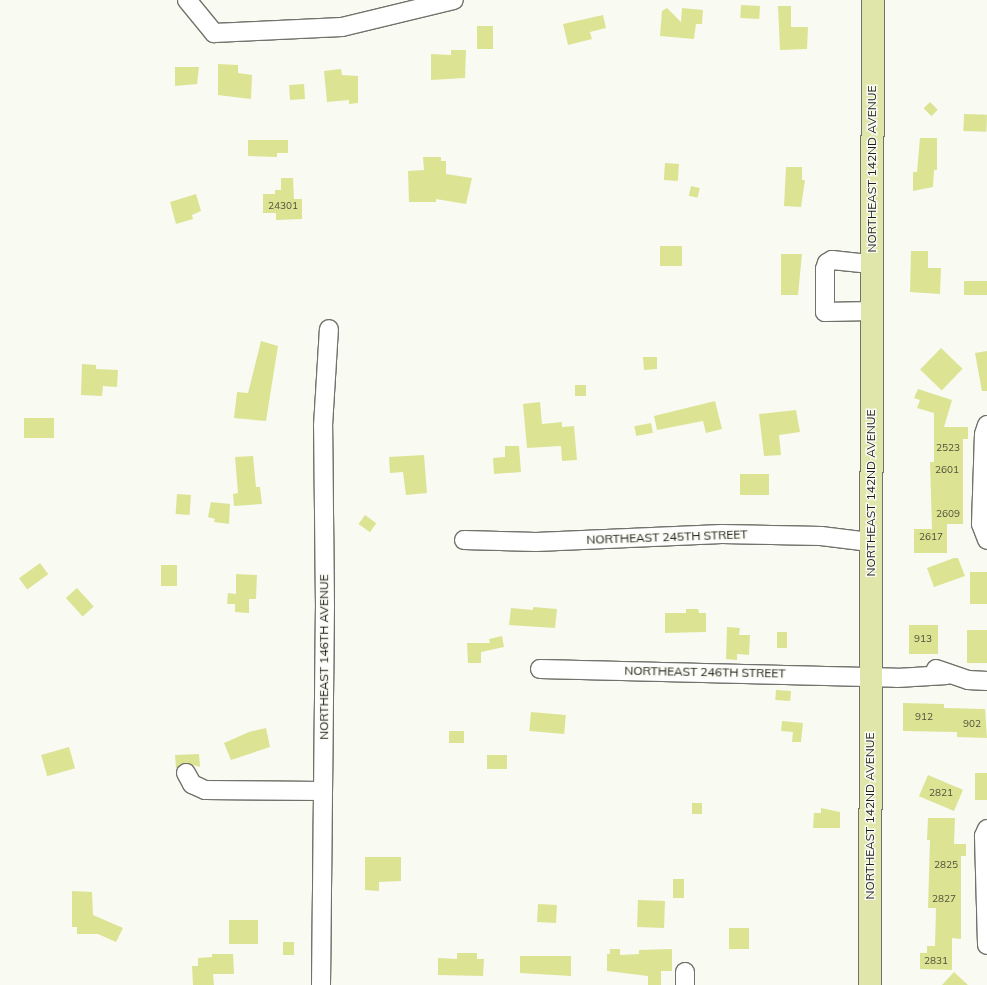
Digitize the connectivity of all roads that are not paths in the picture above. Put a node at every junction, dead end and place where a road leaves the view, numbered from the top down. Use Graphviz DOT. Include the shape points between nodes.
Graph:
graph roads {
  1 [pos="187,0"];
  2 [pos="454,0"];
  3 [pos="873,0"];
  4 [pos="872,264"];
  5 [pos="871,311"];
  6 [pos="329,329"];
  7 [pos="987,425"];
  8 [pos="987,539"];
  9 [pos="464,540"];
  10 [pos="870,542"];
  11 [pos="540,669"];
  12 [pos="871,675"];
  13 [pos="987,681"];
  14 [pos="186,773"];
  15 [pos="323,791"];
  16 [pos="987,829"];
  17 [pos="987,945"];
  18 [pos="321,985"];
  19 [pos="870,985"];
  1 -- 2 [label="street" via="214,33 342,27"];
  3 -- 4 [label="main road, NORTHEAST 142ND AVENUE"];
  4 -- 5 [label="main road, NORTHEAST 142ND AVENUE"];
  4 -- 5 [label="street" via="832,260 827,263 825,269 825,312"];
  5 -- 10 [label="main road, NORTHEAST 142ND AVENUE"];
  6 -- 15 [label="street, NORTHEAST 146TH AVENUE" via="323,426"];
  7 -- 8 [label="street" via="984,434 981,524"];
  9 -- 10 [label="street, NORTHEAST 245TH STREET" via="536,542 722,534 821,536"];
  10 -- 12 [label="main road, NORTHEAST 142ND AVENUE"];
  11 -- 12 [label="street, NORTHEAST 246TH STREET"];
  12 -- 13 [label="street, NORTHEAST 246TH STREET" via="897,678 947,675"];
  12 -- 19 [label="main road, NORTHEAST 142ND AVENUE"];
  14 -- 15 [label="street" via="192,784 205,790"];
  15 -- 18 [label="street, NORTHEAST 146TH AVENUE"];
  16 -- 17 [label="street" via="984,836"];
}
